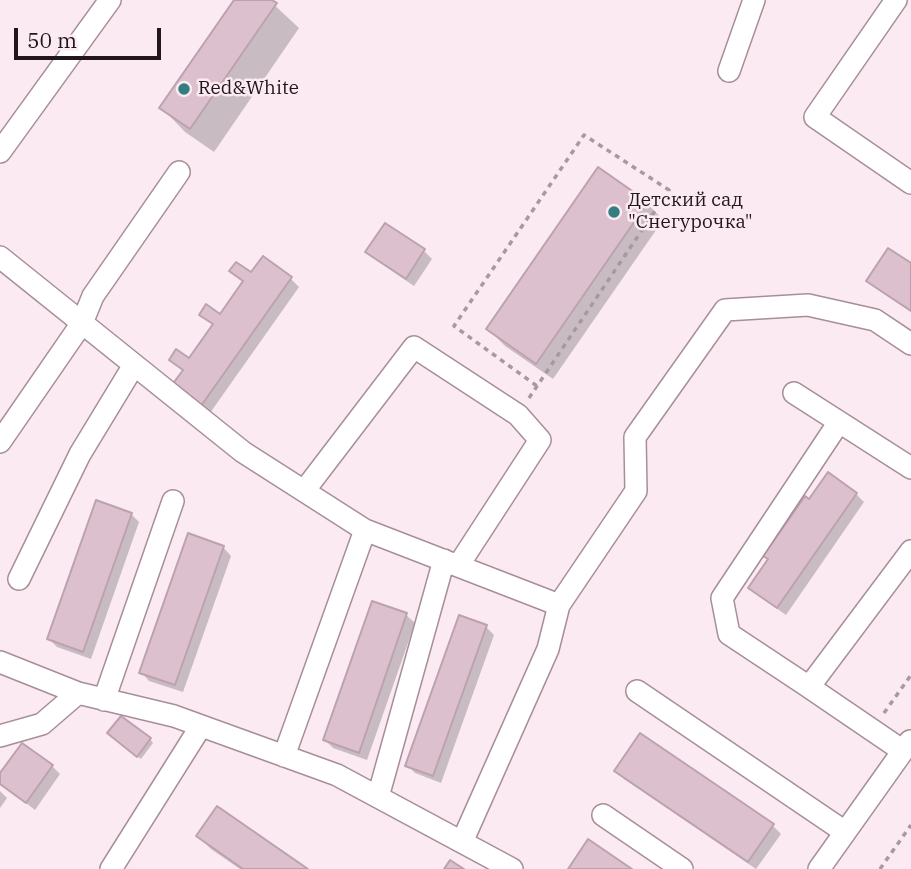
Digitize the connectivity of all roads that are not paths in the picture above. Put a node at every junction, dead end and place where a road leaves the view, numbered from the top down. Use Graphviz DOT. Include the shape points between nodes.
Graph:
graph roads {
  1 [pos="110,0"];
  2 [pos="754,0"];
  3 [pos="896,0"];
  4 [pos="729,71"];
  5 [pos="0,152"];
  6 [pos="179,172"];
  7 [pos="911,183"];
  8 [pos="0,257"];
  9 [pos="82,323"];
  10 [pos="911,344"];
  11 [pos="134,365"];
  12 [pos="794,393"];
  13 [pos="839,422"];
  14 [pos="0,442"];
  15 [pos="911,468"];
  16 [pos="304,491"];
  17 [pos="173,501"];
  18 [pos="365,530"];
  19 [pos="911,551"];
  20 [pos="451,563"];
  21 [pos="19,579"];
  22 [pos="559,604"];
  23 [pos="0,662"];
  24 [pos="809,687"];
  25 [pos="637,691"];
  26 [pos="78,693"];
  27 [pos="104,700"];
  28 [pos="201,726"];
  29 [pos="0,736"];
  30 [pos="907,745"];
  31 [pos="284,756"];
  32 [pos="378,797"];
  33 [pos="603,815"];
  34 [pos="845,832"];
  35 [pos="463,842"];
  36 [pos="111,869"];
  37 [pos="512,869"];
  38 [pos="682,869"];
  39 [pos="819,869"];
  1 -- 5 [label="street"];
  2 -- 4 [label="street"];
  3 -- 7 [label="street" via="814,117"];
  6 -- 9 [label="street" via="93,296"];
  8 -- 9 [label="street"];
  9 -- 11 [label="street"];
  9 -- 14 [label="street"];
  10 -- 22 [label="street" via="875,320 808,305 725,310 635,438 636,491"];
  11 -- 16 [label="street" via="243,452"];
  11 -- 21 [label="street" via="80,454"];
  12 -- 13 [label="street"];
  13 -- 15 [label="street"];
  13 -- 24 [label="street" via="722,598 729,634"];
  16 -- 18 [label="street"];
  16 -- 20 [label="street" via="414,347 518,415 540,440"];
  17 -- 27 [label="street"];
  18 -- 20 [label="street"];
  18 -- 31 [label="street"];
  19 -- 24 [label="street"];
  20 -- 22 [label="street"];
  20 -- 32 [label="street"];
  22 -- 35 [label="street" via="548,649"];
  23 -- 26 [label="street"];
  24 -- 30 [label="street" via="873,730"];
  25 -- 34 [label="street"];
  26 -- 27 [label="street"];
  26 -- 29 [label="street" via="42,724"];
  27 -- 28 [label="street"];
  28 -- 31 [label="street"];
  28 -- 36 [label="street"];
  30 -- 34 [label="street"];
  31 -- 32 [label="street" via="337,775"];
  32 -- 35 [label="street"];
  33 -- 38 [label="street"];
  34 -- 39 [label="street"];
  35 -- 37 [label="street"];
}
